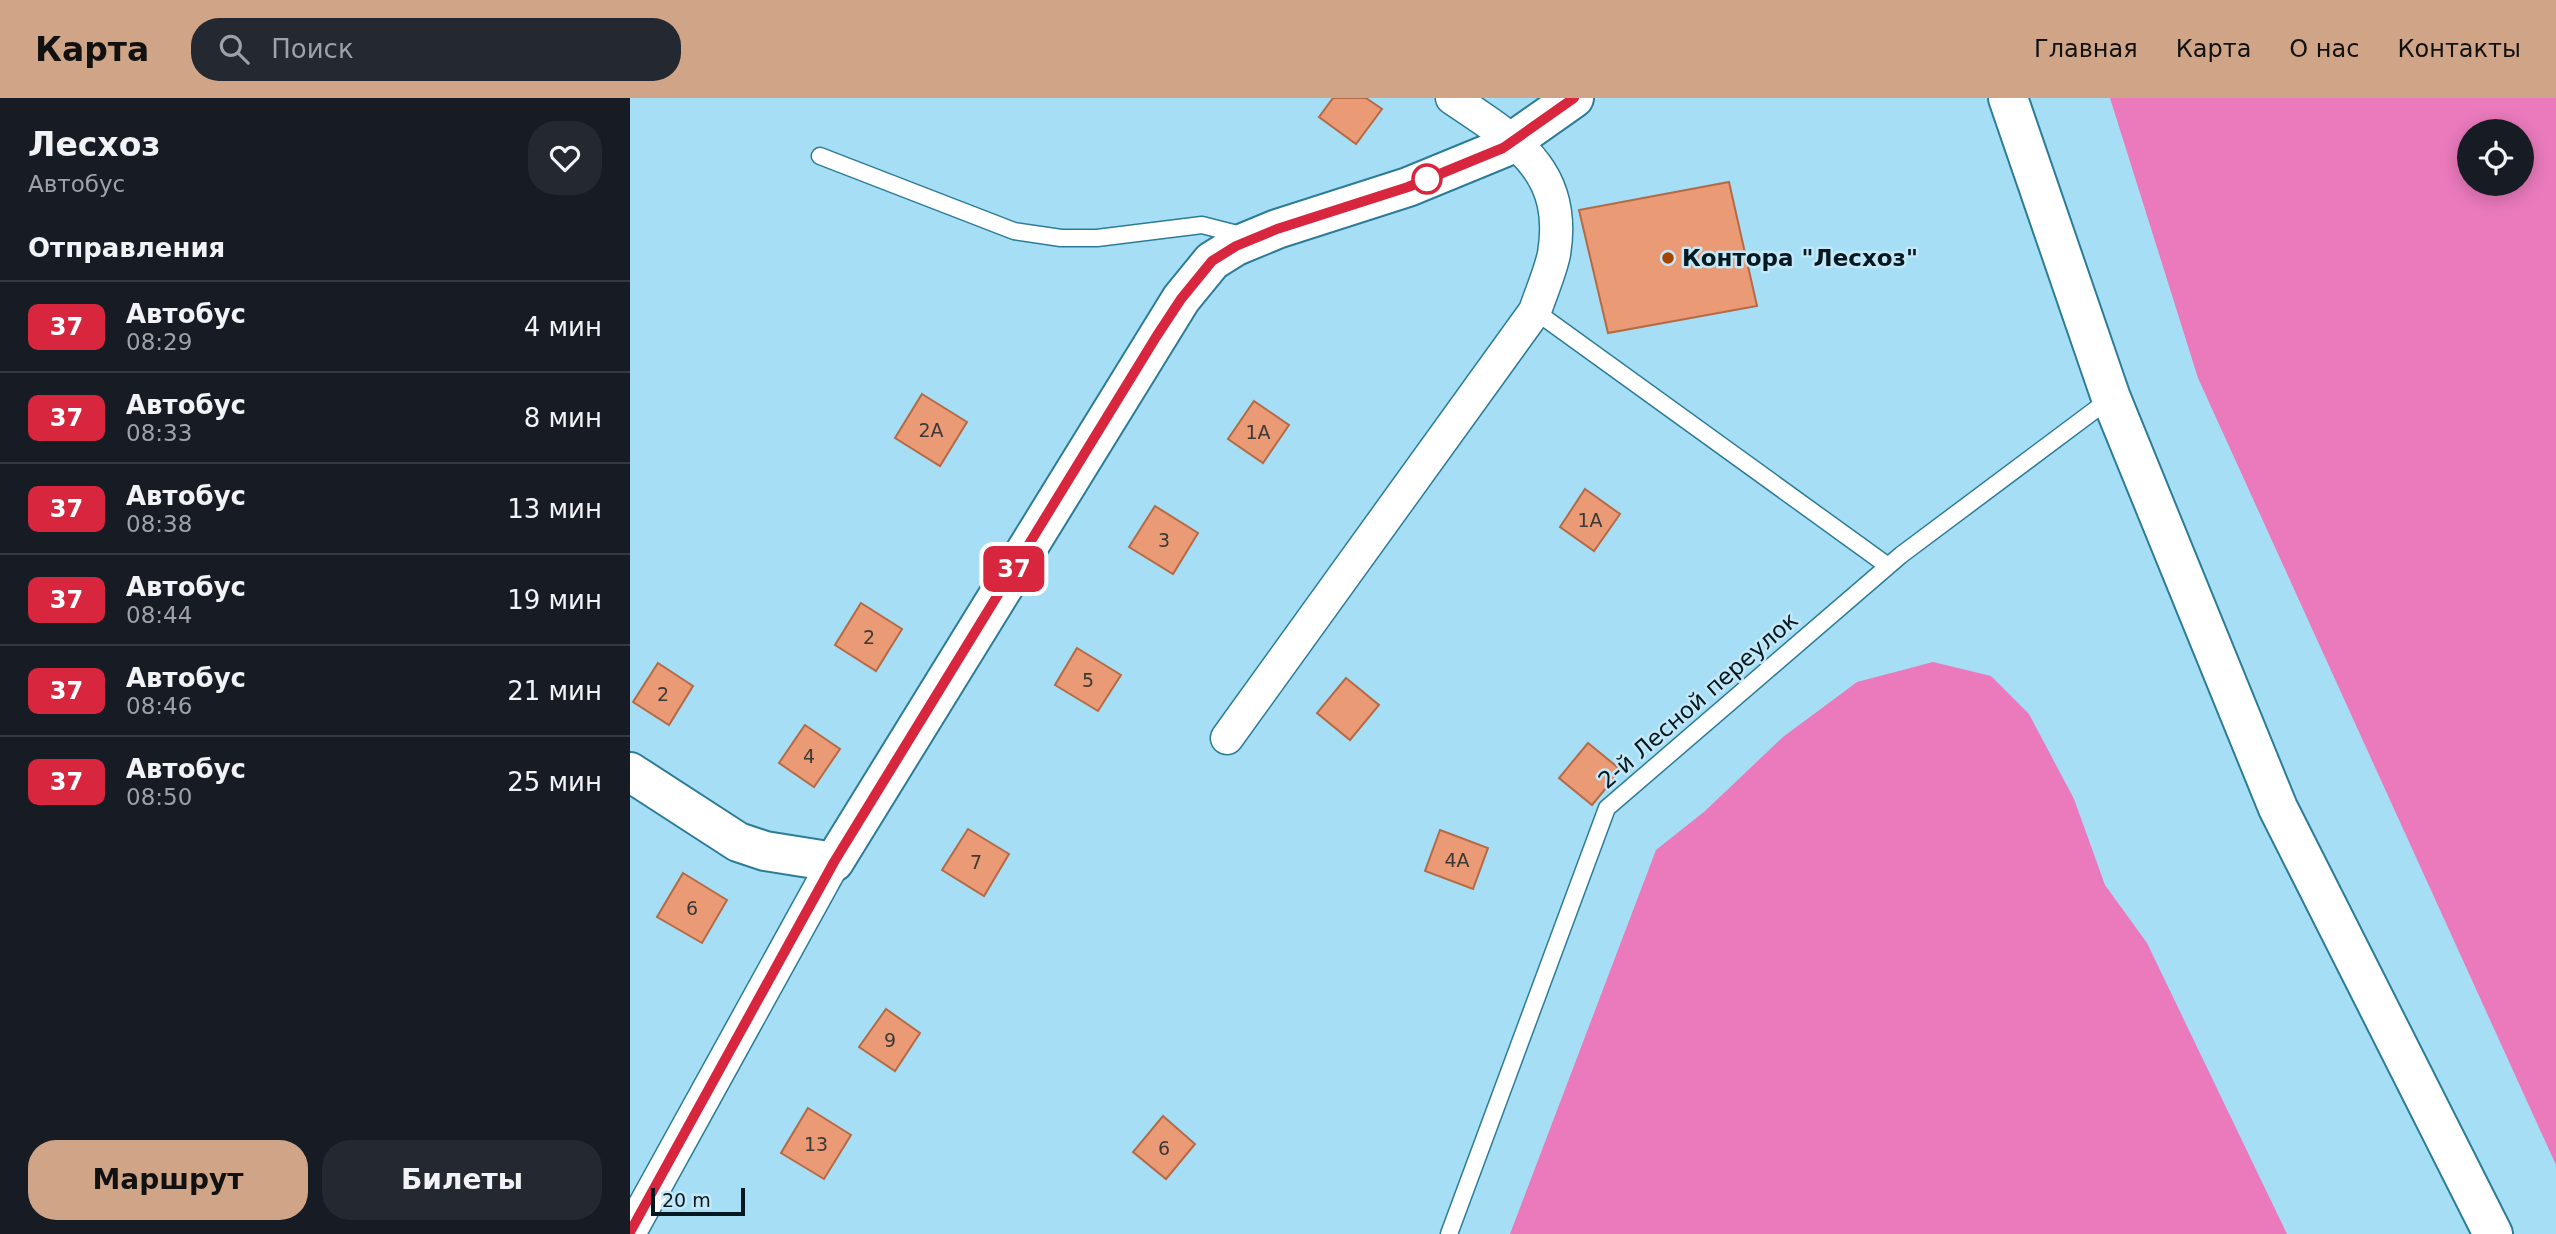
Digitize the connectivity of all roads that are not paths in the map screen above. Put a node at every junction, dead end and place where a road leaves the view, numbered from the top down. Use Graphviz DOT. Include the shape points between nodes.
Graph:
graph roads {
  1 [pos="1452,98"];
  2 [pos="1574,98"];
  3 [pos="2008,98"];
  4 [pos="1514,141"];
  5 [pos="820,156"];
  6 [pos="1254,238"];
  7 [pos="1535,311"];
  8 [pos="2110,397"];
  9 [pos="1888,566"];
  10 [pos="1227,738"];
  11 [pos="630,772"];
  12 [pos="834,862"];
  13 [pos="630,1232"];
  14 [pos="1449,1234"];
  15 [pos="2493,1234"];
  1 -- 4 [label="street"];
  2 -- 4 [label="street"];
  3 -- 8 [label="street"];
  4 -- 6 [label="street" via="1408,187"];
  4 -- 7 [label="street" via="1552,194 1557,224 1553,257"];
  5 -- 6 [label="lane" via="1014,231 1061,239 1097,238 1202,225"];
  6 -- 12 [label="street" via="1212,261 1181,299"];
  7 -- 9 [label="lane"];
  7 -- 10 [label="street"];
  8 -- 9 [label="lane, 2-й Лесной переулок"];
  8 -- 15 [label="street" via="2278,808"];
  9 -- 14 [label="lane, 2-й Лесной переулок" via="1607,808"];
  11 -- 12 [label="street" via="738,842"];
  12 -- 13 [label="street"];
}
